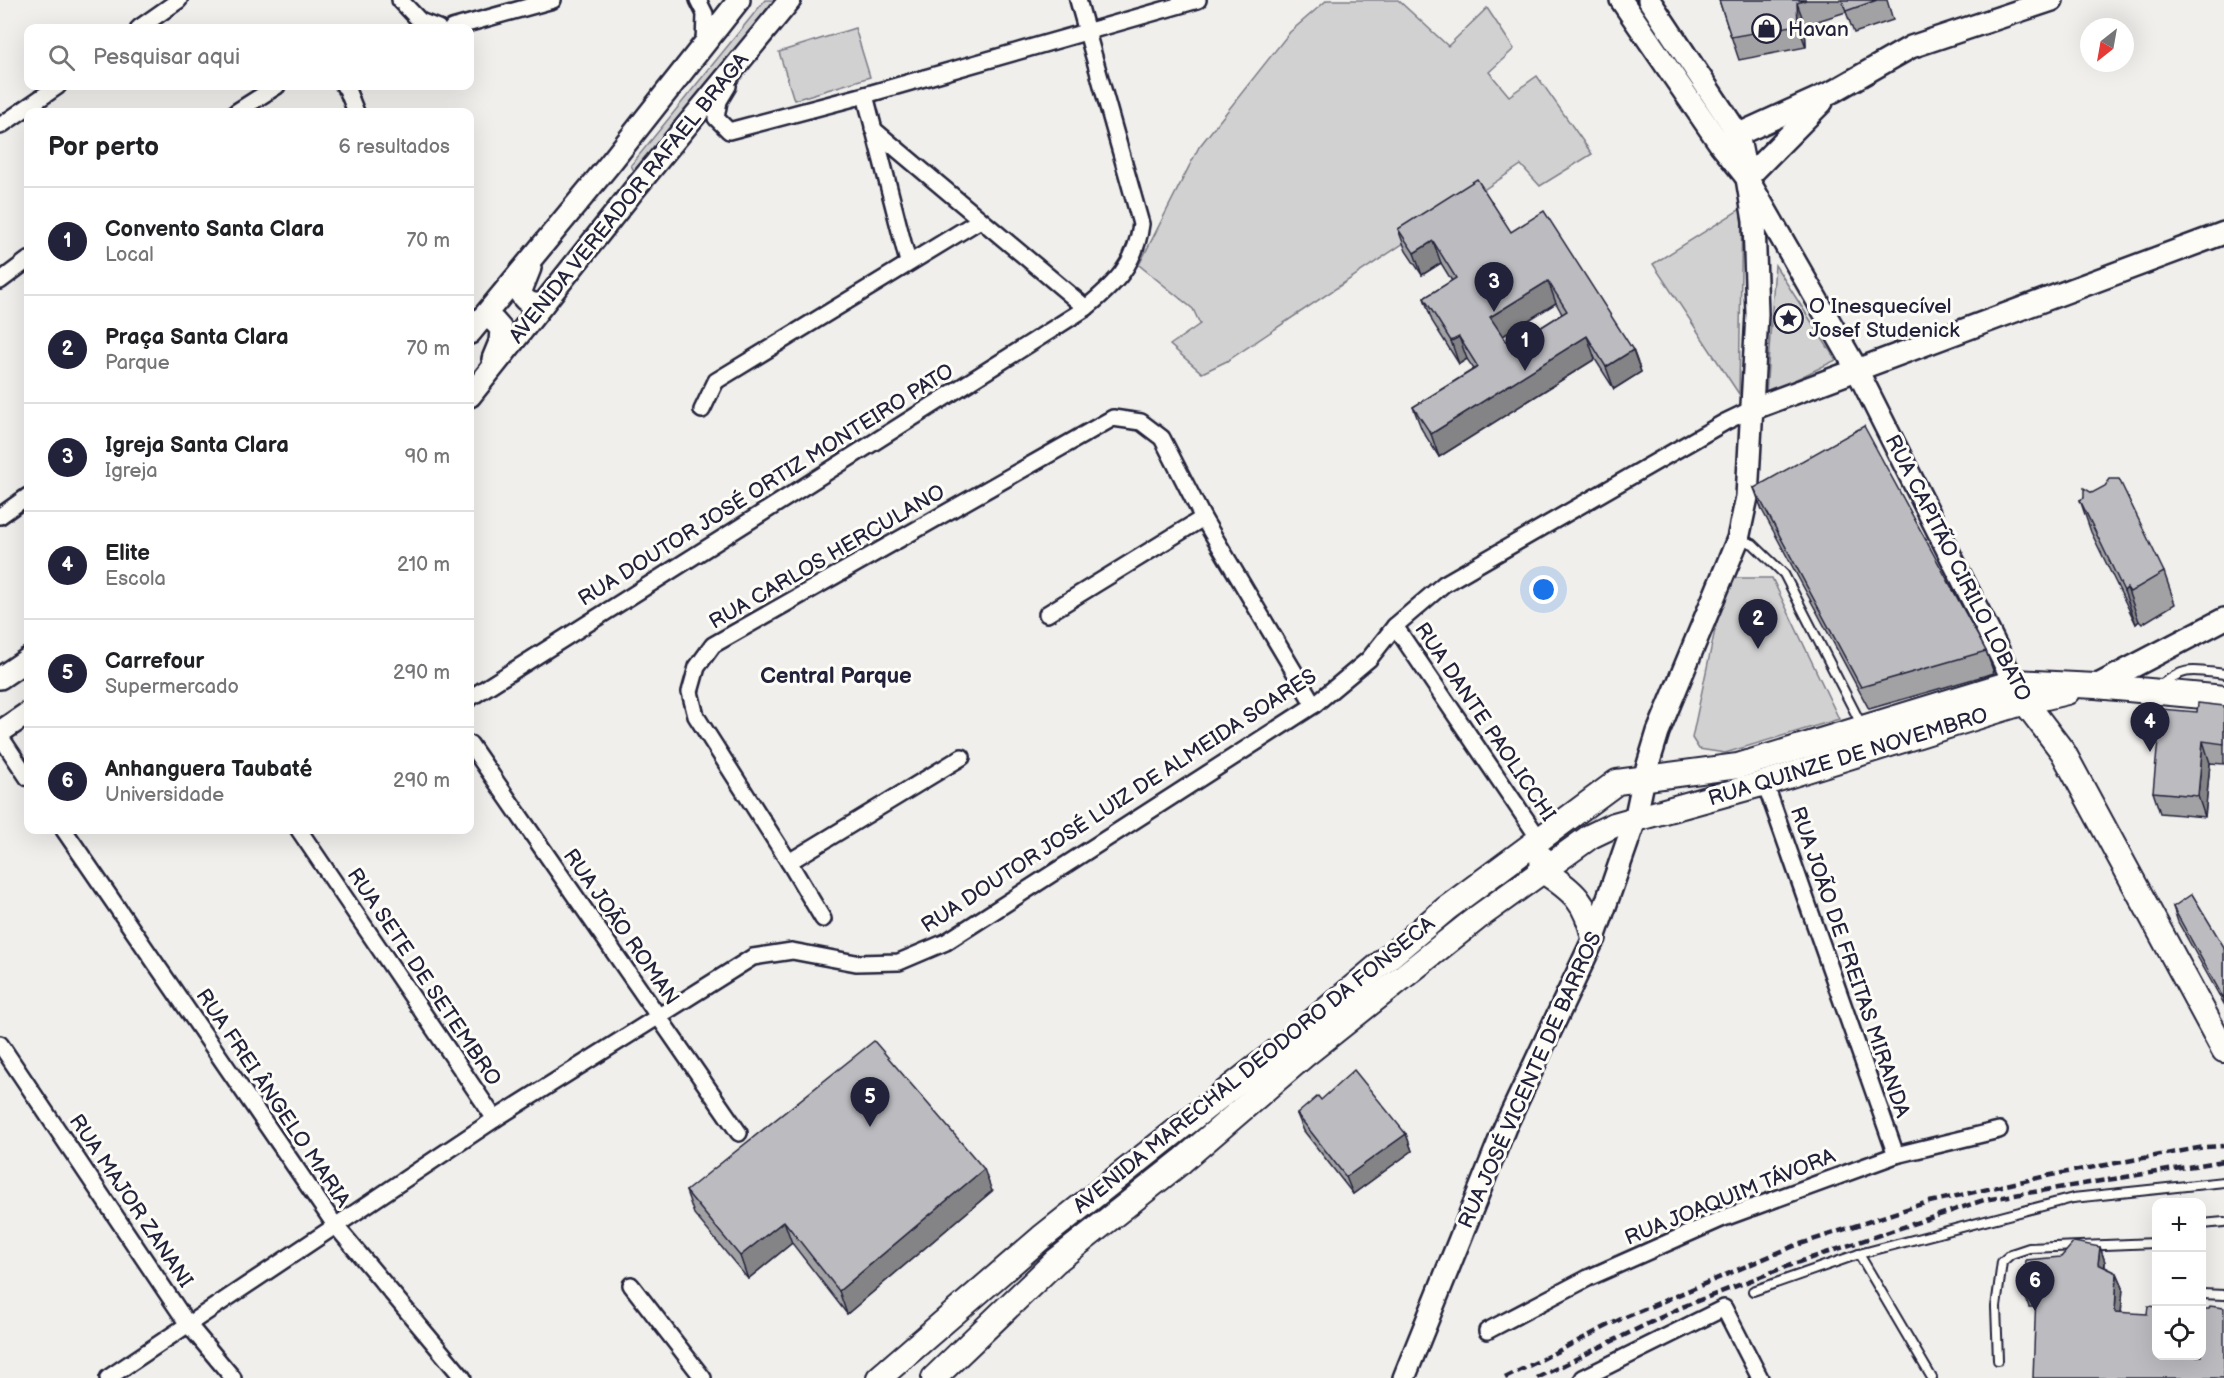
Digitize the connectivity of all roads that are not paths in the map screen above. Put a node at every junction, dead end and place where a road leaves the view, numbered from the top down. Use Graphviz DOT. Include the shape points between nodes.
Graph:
graph roads {
  1 [pos="400,0"];
  2 [pos="553,0"];
  3 [pos="698,0"];
  4 [pos="739,0"];
  5 [pos="790,0"];
  6 [pos="1078,0"];
  7 [pos="1198,0"];
  8 [pos="1621,0"];
  9 [pos="1649,0"];
  10 [pos="2052,0"];
  11 [pos="172,2"];
  12 [pos="144,24"];
  13 [pos="428,24"];
  14 [pos="466,24"];
  15 [pos="766,28"];
  16 [pos="1087,31"];
  17 [pos="704,44"];
  18 [pos="52,90"];
  19 [pos="271,90"];
  20 [pos="348,90"];
  21 [pos="1834,91"];
  22 [pos="865,95"];
  23 [pos="26,108"];
  24 [pos="242,108"];
  25 [pos="354,108"];
  26 [pos="24,109"];
  27 [pos="0,126"];
  28 [pos="873,129"];
  29 [pos="1729,139"];
  30 [pos="1747,178"];
  31 [pos="980,220"];
  32 [pos="2224,233"];
  33 [pos="541,246"];
  34 [pos="908,262"];
  35 [pos="24,263"];
  36 [pos="0,281"];
  37 [pos="543,304"];
  38 [pos="1086,308"];
  39 [pos="476,325"];
  40 [pos="1856,368"];
  41 [pos="476,389"];
  42 [pos="1752,409"];
  43 [pos="702,410"];
  44 [pos="24,499"];
  45 [pos="0,516"];
  46 [pos="1203,518"];
  47 [pos="1738,539"];
  48 [pos="1047,614"];
  49 [pos="2224,619"];
  50 [pos="1395,626"];
  51 [pos="24,662"];
  52 [pos="2224,674"];
  53 [pos="0,678"];
  54 [pos="2096,686"];
  55 [pos="2153,691"];
  56 [pos="2020,692"];
  57 [pos="474,695"];
  58 [pos="2224,698"];
  59 [pos="1314,705"];
  60 [pos="24,715"];
  61 [pos="1863,728"];
  62 [pos="0,734"];
  63 [pos="474,750"];
  64 [pos="962,758"];
  65 [pos="24,772"];
  66 [pos="1644,778"];
  67 [pos="1765,783"];
  68 [pos="1635,820"];
  69 [pos="67,834"];
  70 [pos="301,834"];
  71 [pos="1539,840"];
  72 [pos="789,861"];
  73 [pos="1543,871"];
  74 [pos="823,919"];
  75 [pos="1594,938"];
  76 [pos="658,1018"];
  77 [pos="0,1044"];
  78 [pos="2224,1050"];
  79 [pos="495,1119"];
  80 [pos="1999,1130"];
  81 [pos="739,1133"];
  82 [pos="1896,1155"];
  83 [pos="2224,1182"];
  84 [pos="2224,1222"];
  85 [pos="2206,1224"];
  86 [pos="335,1225"];
  87 [pos="2152,1243"];
  88 [pos="1859,1254"];
  89 [pos="631,1285"];
  90 [pos="1753,1291"];
  91 [pos="2206,1294"];
  92 [pos="2224,1295"];
  93 [pos="187,1323"];
  94 [pos="1488,1331"];
  95 [pos="1998,1360"];
  96 [pos="890,1375"];
  97 [pos="108,1378"];
  98 [pos="233,1378"];
  99 [pos="463,1378"];
  100 [pos="703,1378"];
  101 [pos="934,1378"];
  102 [pos="1404,1378"];
  103 [pos="1583,1378"];
  104 [pos="1760,1378"];
  105 [pos="1932,1378"];
  1 -- 13 [label="street"];
  2 -- 14 [label="street"];
  3 -- 17 [label="street" via="705,14"];
  4 -- 17 [label="main road, AVENIDA VEREADOR RAFAEL BRAGA"];
  5 -- 15 [label="main road, AVENIDA VEREADOR RAFAEL BRAGA"];
  6 -- 16 [label="street, RUA DOUTOR JOSÉ ORTIZ MONTEIRO PATO"];
  7 -- 16 [label="street"];
  8 -- 29 [label="main road"];
  9 -- 29 [label="main road"];
  10 -- 21 [label="main road" via="1911,47"];
  11 -- 12 [label="street"];
  15 -- 22 [label="street" via="719,101 716,118 729,131"];
  15 -- 37 [label="main road, AVENIDA VEREADOR RAFAEL BRAGA"];
  16 -- 22 [label="street"];
  16 -- 38 [label="street, RUA DOUTOR JOSÉ ORTIZ MONTEIRO PATO" via="1141,224 1135,253 1123,272"];
  17 -- 33 [label="main road, AVENIDA VEREADOR RAFAEL BRAGA"];
  18 -- 23 [label="street"];
  19 -- 24 [label="street"];
  20 -- 25 [label="street"];
  21 -- 29 [label="main road"];
  21 -- 30 [label="main road"];
  22 -- 28 [label="street"];
  26 -- 27 [label="street"];
  28 -- 31 [label="street"];
  28 -- 34 [label="street"];
  29 -- 30 [label="main road, RUA JOSÉ VICENTE DE BARROS"];
  30 -- 40 [label="main road, RUA CAPITÃO CIRILO LOBATO"];
  30 -- 42 [label="main road, RUA JOSÉ VICENTE DE BARROS" via="1756,263"];
  31 -- 34 [label="street"];
  31 -- 38 [label="street"];
  32 -- 40 [label="main road"];
  33 -- 37 [label="main road" via="520,293 525,301"];
  33 -- 39 [label="main road, AVENIDA VEREADOR RAFAEL BRAGA"];
  34 -- 43 [label="street" via="716,381"];
  35 -- 36 [label="street"];
  37 -- 41 [label="main road, AVENIDA VEREADOR RAFAEL BRAGA"];
  38 -- 57 [label="street, RUA DOUTOR JOSÉ ORTIZ MONTEIRO PATO"];
  39 -- 41 [label="main road" via="499,324 502,335"];
  40 -- 42 [label="main road"];
  40 -- 56 [label="main road, RUA CAPITÃO CIRILO LOBATO"];
  42 -- 47 [label="main road, RUA JOSÉ VICENTE DE BARROS" via="1747,497"];
  42 -- 50 [label="street, RUA DOUTOR JOSÉ LUIZ DE ALMEIDA SOARES" via="1444,584"];
  44 -- 45 [label="street"];
  46 -- 48 [label="street"];
  46 -- 59 [label="street"];
  46 -- 72 [label="street, RUA CARLOS HERCULANO" via="1162,438 1141,422 1113,418 713,645 697,667 690,692 696,716"];
  47 -- 61 [label="lane" via="1753,544 1784,574"];
  47 -- 66 [label="main road, RUA JOSÉ VICENTE DE BARROS" via="1658,732"];
  49 -- 54 [label="main road, RUA QUINZE DE NOVEMBRO"];
  50 -- 59 [label="street, RUA DOUTOR JOSÉ LUIZ DE ALMEIDA SOARES" via="1369,659"];
  50 -- 71 [label="street, RUA DANTE PAOLICCHI"];
  51 -- 53 [label="main road"];
  52 -- 55 [label="lane" via="2192,670 2178,673"];
  54 -- 55 [label="main road"];
  54 -- 56 [label="main road, RUA QUINZE DE NOVEMBRO"];
  55 -- 58 [label="main road"];
  56 -- 61 [label="main road, RUA QUINZE DE NOVEMBRO"];
  56 -- 67 [label="main road, RUA QUINZE DE NOVEMBRO"];
  56 -- 78 [label="main road, RUA CAPITÃO CIRILO LOBATO" via="2063,752"];
  59 -- 76 [label="street, RUA DOUTOR JOSÉ LUIZ DE ALMEIDA SOARES" via="946,942 899,962 856,963 792,951 753,957"];
  60 -- 62 [label="main road"];
  61 -- 66 [label="main road, RUA QUINZE DE NOVEMBRO" via="1738,766"];
  62 -- 65 [label="street"];
  63 -- 76 [label="street, RUA JOÃO ROMAN"];
  64 -- 72 [label="street"];
  66 -- 68 [label="main road, RUA JOSÉ VICENTE DE BARROS"];
  66 -- 71 [label="main road, AVENIDA MARECHAL DEODORO DA FONSECA" via="1617,782"];
  67 -- 68 [label="main road, RUA QUINZE DE NOVEMBRO"];
  67 -- 82 [label="street, RUA JOÃO DE FREITAS MIRANDA"];
  68 -- 73 [label="main road, AVENIDA MARECHAL DEODORO DA FONSECA" via="1591,836"];
  68 -- 75 [label="main road, RUA JOSÉ VICENTE DE BARROS"];
  69 -- 86 [label="street, RUA FREI ÂNGELO MARIA"];
  70 -- 79 [label="street, RUA SETE DE SETEMBRO"];
  71 -- 73 [label="main road"];
  71 -- 96 [label="main road, AVENIDA MARECHAL DEODORO DA FONSECA" via="1447,908 1287,1043 1041,1238"];
  72 -- 74 [label="street, RUA CARLOS HERCULANO"];
  73 -- 75 [label="main road" via="1581,902"];
  73 -- 101 [label="main road, AVENIDA MARECHAL DEODORO DA FONSECA" via="1477,918 1306,1054 1182,1161 1056,1261"];
  75 -- 102 [label="main road, RUA JOSÉ VICENTE DE BARROS" via="1505,1127"];
  76 -- 79 [label="street, RUA DOUTOR JOSÉ LUIZ DE ALMEIDA SOARES"];
  76 -- 81 [label="street, RUA JOÃO ROMAN"];
  77 -- 93 [label="street, RUA MAJOR ZANANI"];
  79 -- 86 [label="street, RUA DOUTOR JOSÉ LUIZ DE ALMEIDA SOARES"];
  80 -- 82 [label="street, RUA JOAQUIM TÁVORA"];
  82 -- 94 [label="street, RUA JOAQUIM TÁVORA" via="1721,1219 1588,1278"];
  83 -- 88 [label="lane" via="2073,1197"];
  84 -- 85 [label="lane"];
  86 -- 93 [label="street, RUA DOUTOR JOSÉ LUIZ DE ALMEIDA SOARES"];
  86 -- 99 [label="street, RUA FREI ÂNGELO MARIA"];
  87 -- 95 [label="lane" via="2029,1248 2011,1254 2002,1262 1996,1307"];
  88 -- 90 [label="lane"];
  88 -- 105 [label="lane"];
  89 -- 100 [label="street"];
  91 -- 92 [label="lane"];
  93 -- 97 [label="street, RUA DOUTOR JOSÉ LUIZ DE ALMEIDA SOARES"];
  93 -- 98 [label="street, RUA MAJOR ZANANI"];
  103 -- 104 [label="street" via="1724,1308"];
}
